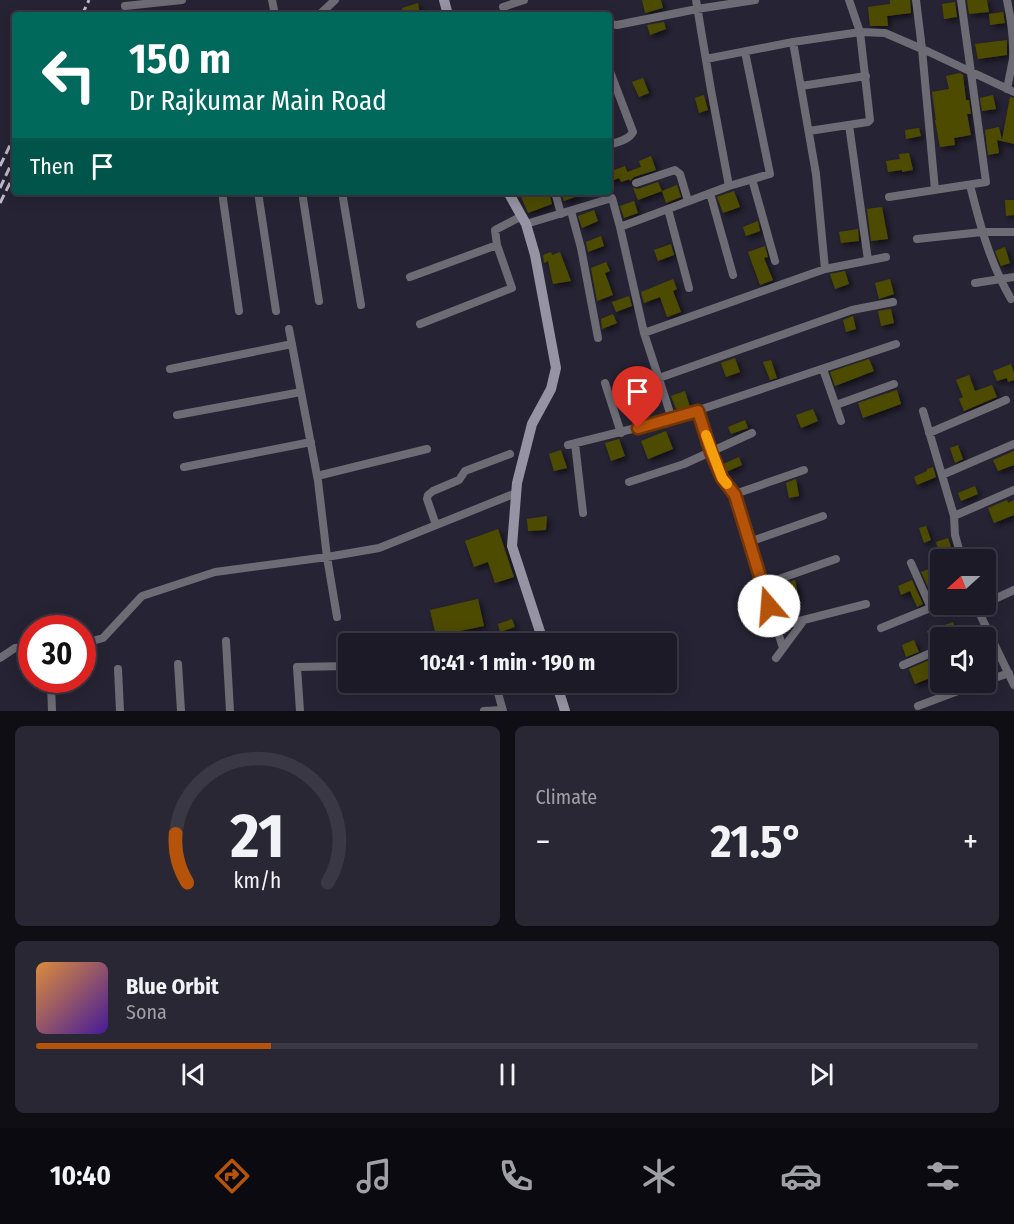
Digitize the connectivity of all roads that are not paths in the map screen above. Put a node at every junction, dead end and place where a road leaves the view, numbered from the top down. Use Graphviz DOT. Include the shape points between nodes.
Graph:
graph roads {
  1 [pos="182,0"];
  2 [pos="335,0"];
  3 [pos="524,0"];
  4 [pos="754,0"];
  5 [pos="849,0"];
  6 [pos="916,0"];
  7 [pos="961,0"];
  8 [pos="1007,0"];
  9 [pos="697,4"];
  10 [pos="125,6"];
  11 [pos="503,7"];
  12 [pos="322,12"];
  13 [pos="612,24"];
  14 [pos="860,32"];
  15 [pos="793,42"];
  16 [pos="922,49"];
  17 [pos="746,52"];
  18 [pos="706,59"];
  19 [pos="972,72"];
  20 [pos="866,76"];
  21 [pos="612,77"];
  22 [pos="801,86"];
  23 [pos="1010,90"];
  24 [pos="849,125"];
  25 [pos="809,131"];
  26 [pos="612,144"];
  27 [pos="752,180"];
  28 [pos="636,183"];
  29 [pos="970,185"];
  30 [pos="729,186"];
  31 [pos="935,190"];
  32 [pos="710,193"];
  33 [pos="222,195"];
  34 [pos="258,195"];
  35 [pos="302,195"];
  36 [pos="343,195"];
  37 [pos="510,195"];
  38 [pos="556,195"];
  39 [pos="890,197"];
  40 [pos="688,201"];
  41 [pos="668,209"];
  42 [pos="571,211"];
  43 [pos="561,214"];
  44 [pos="524,220"];
  45 [pos="620,227"];
  46 [pos="982,232"];
  47 [pos="1014,232"];
  48 [pos="917,239"];
  49 [pos="497,245"];
  50 [pos="886,256"];
  51 [pos="868,260"];
  52 [pos="775,261"];
  53 [pos="825,269"];
  54 [pos="733,275"];
  55 [pos="410,277"];
  56 [pos="1014,277"];
  57 [pos="1000,278"];
  58 [pos="975,283"];
  59 [pos="689,288"];
  60 [pos="1011,299"];
  61 [pos="319,301"];
  62 [pos="893,302"];
  63 [pos="361,305"];
  64 [pos="276,311"];
  65 [pos="240,312"];
  66 [pos="420,324"];
  67 [pos="289,329"];
  68 [pos="644,333"];
  69 [pos="598,339"];
  70 [pos="292,344"];
  71 [pos="896,344"];
  72 [pos="170,369"];
  73 [pos="824,369"];
  74 [pos="659,378"];
  75 [pos="605,383"];
  76 [pos="894,384"];
  77 [pos="301,392"];
  78 [pos="1006,400"];
  79 [pos="836,405"];
  80 [pos="698,411"];
  81 [pos="923,411"];
  82 [pos="177,415"];
  83 [pos="672,419"];
  84 [pos="841,421"];
  85 [pos="929,432"];
  86 [pos="621,433"];
  87 [pos="752,434"];
  88 [pos="311,442"];
  89 [pos="1014,444"];
  90 [pos="427,449"];
  91 [pos="711,452"];
  92 [pos="510,454"];
  93 [pos="184,466"];
  94 [pos="804,470"];
  95 [pos="942,475"];
  96 [pos="317,476"];
  97 [pos="629,482"];
  98 [pos="1014,490"];
  99 [pos="516,493"];
  100 [pos="735,495"];
  101 [pos="583,513"];
  102 [pos="823,516"];
  103 [pos="954,516"];
  104 [pos="436,525"];
  105 [pos="749,542"];
  106 [pos="959,549"];
  107 [pos="327,557"];
  108 [pos="836,559"];
  109 [pos="911,563"];
  110 [pos="762,585"];
  111 [pos="1014,590"];
  112 [pos="996,598"];
  113 [pos="866,604"];
  114 [pos="930,604"];
  115 [pos="930,609"];
  116 [pos="337,617"];
  117 [pos="804,620"];
  118 [pos="776,627"];
  119 [pos="881,628"];
  120 [pos="540,633"];
  121 [pos="96,640"];
  122 [pos="226,641"];
  123 [pos="996,647"];
  124 [pos="18,648"];
  125 [pos="783,648"];
  126 [pos="930,653"];
  127 [pos="0,658"];
  128 [pos="776,658"];
  129 [pos="178,664"];
  130 [pos="903,664"];
  131 [pos="338,666"];
  132 [pos="118,669"];
  133 [pos="1009,673"];
  134 [pos="996,678"];
  135 [pos="1014,685"];
  136 [pos="51,693"];
  137 [pos="498,693"];
  138 [pos="559,693"];
  139 [pos="954,693"];
  140 [pos="918,706"];
  141 [pos="52,711"];
  142 [pos="120,711"];
  143 [pos="181,711"];
  144 [pos="230,711"];
  145 [pos="300,711"];
  146 [pos="484,711"];
  147 [pos="502,711"];
  148 [pos="565,711"];
  1 -- 10 [label="street"];
  2 -- 12 [label="street"];
  3 -- 11 [label="street"];
  4 -- 9 [label="street"];
  5 -- 14 [label="street"];
  6 -- 16 [label="street"];
  7 -- 19 [label="street"];
  8 -- 23 [label="street" via="1013,43"];
  9 -- 13 [label="street"];
  9 -- 18 [label="street"];
  14 -- 15 [label="street"];
  14 -- 16 [label="street" via="885,33"];
  14 -- 20 [label="street"];
  15 -- 17 [label="street"];
  15 -- 22 [label="street"];
  16 -- 19 [label="street"];
  16 -- 31 [label="street"];
  17 -- 18 [label="street"];
  17 -- 27 [label="street" via="770,174"];
  18 -- 30 [label="street"];
  19 -- 23 [label="street"];
  19 -- 29 [label="street" via="986,182"];
  20 -- 22 [label="street"];
  20 -- 24 [label="street" via="870,120"];
  21 -- 26 [label="street" via="633,132"];
  22 -- 25 [label="street"];
  24 -- 25 [label="street"];
  24 -- 51 [label="street"];
  25 -- 53 [label="street"];
  27 -- 30 [label="street"];
  27 -- 52 [label="street"];
  28 -- 40 [label="street" via="675,170 680,174"];
  29 -- 31 [label="street"];
  29 -- 46 [label="street"];
  30 -- 32 [label="street"];
  31 -- 39 [label="street"];
  32 -- 40 [label="street"];
  32 -- 54 [label="street"];
  33 -- 65 [label="street"];
  34 -- 64 [label="street"];
  35 -- 61 [label="street"];
  36 -- 63 [label="street"];
  37 -- 44 [label="street"];
  38 -- 43 [label="street"];
  40 -- 41 [label="street"];
  41 -- 45 [label="street"];
  41 -- 59 [label="street"];
  42 -- 43 [label="street"];
  42 -- 45 [label="street" via="612,198"];
  42 -- 69 [label="street"];
  43 -- 44 [label="street"];
  44 -- 49 [label="street" via="495,230"];
  44 -- 99 [label="street" via="535,255 556,368 551,389 532,424"];
  45 -- 68 [label="street"];
  46 -- 47 [label="street"];
  46 -- 48 [label="street"];
  46 -- 57 [label="street"];
  49 -- 55 [label="street"];
  49 -- 66 [label="street" via="512,288"];
  50 -- 51 [label="street"];
  51 -- 53 [label="street"];
  53 -- 68 [label="street"];
  56 -- 57 [label="street"];
  57 -- 58 [label="street"];
  57 -- 60 [label="street"];
  62 -- 74 [label="street" via="852,310"];
  67 -- 70 [label="street"];
  68 -- 74 [label="street"];
  70 -- 72 [label="street"];
  70 -- 77 [label="street"];
  71 -- 73 [label="street"];
  73 -- 79 [label="street"];
  73 -- 80 [label="street"];
  74 -- 83 [label="street"];
  75 -- 86 [label="street"];
  76 -- 79 [label="street"];
  77 -- 82 [label="street"];
  77 -- 88 [label="street"];
  78 -- 85 [label="street"];
  79 -- 84 [label="street"];
  80 -- 83 [label="street"];
  80 -- 91 [label="street"];
  81 -- 85 [label="street"];
  83 -- 86 [label="street"];
  85 -- 95 [label="street"];
  86 -- 101 [label="street" via="571,444"];
  87 -- 91 [label="street"];
  88 -- 93 [label="street"];
  88 -- 96 [label="street"];
  89 -- 95 [label="street"];
  90 -- 96 [label="street"];
  91 -- 97 [label="street"];
  91 -- 100 [label="street" via="722,478"];
  92 -- 104 [label="street" via="465,471 459,480 428,495"];
  94 -- 100 [label="street"];
  95 -- 103 [label="street"];
  96 -- 107 [label="street"];
  98 -- 103 [label="street"];
  99 -- 104 [label="street"];
  99 -- 120 [label="street" via="512,546"];
  100 -- 105 [label="street"];
  102 -- 105 [label="street"];
  103 -- 106 [label="street"];
  104 -- 107 [label="street" via="379,548"];
  105 -- 110 [label="street"];
  107 -- 116 [label="street"];
  107 -- 121 [label="street" via="215,572 142,596 103,638"];
  108 -- 110 [label="street"];
  109 -- 114 [label="street"];
  110 -- 118 [label="street"];
  111 -- 112 [label="street"];
  113 -- 117 [label="street"];
  115 -- 119 [label="street"];
  117 -- 118 [label="street"];
  117 -- 125 [label="street"];
  118 -- 125 [label="street"];
  122 -- 144 [label="street"];
  123 -- 133 [label="street"];
  124 -- 127 [label="street"];
  125 -- 128 [label="street"];
  126 -- 130 [label="street"];
  129 -- 143 [label="street"];
  131 -- 145 [label="street" via="297,667"];
  132 -- 142 [label="street"];
  133 -- 134 [label="street"];
  133 -- 135 [label="street"];
  136 -- 141 [label="street"];
  137 -- 147 [label="street"];
  138 -- 148 [label="street"];
  139 -- 140 [label="street"];
  146 -- 147 [label="street"];
}
